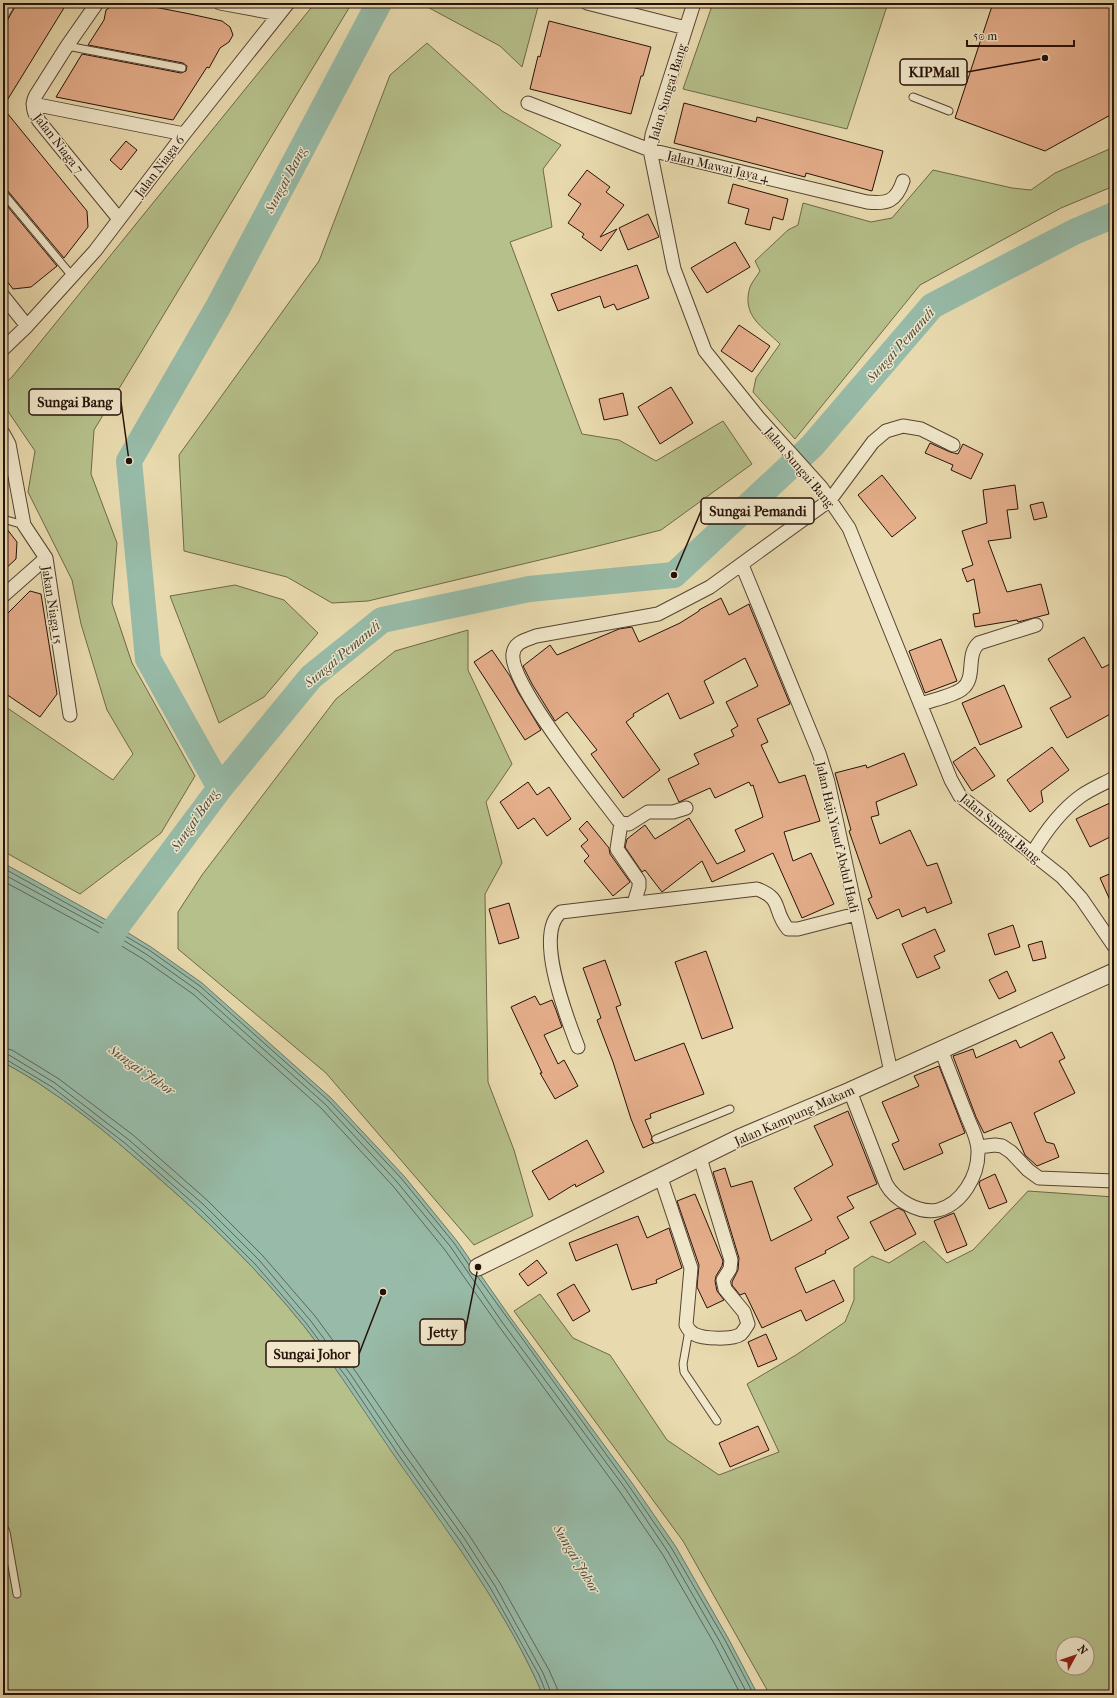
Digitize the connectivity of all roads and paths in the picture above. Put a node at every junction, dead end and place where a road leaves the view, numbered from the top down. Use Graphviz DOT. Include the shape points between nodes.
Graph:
graph roads {
  1 [pos="12,3"];
  2 [pos="97,3"];
  3 [pos="220,3"];
  4 [pos="288,3"];
  5 [pos="587,3"];
  6 [pos="694,3"];
  7 [pos="279,14"];
  8 [pos="3,18"];
  9 [pos="686,28"];
  10 [pos="67,46"];
  11 [pos="182,68"];
  12 [pos="913,97"];
  13 [pos="528,103"];
  14 [pos="33,104"];
  15 [pos="949,111"];
  16 [pos="184,134"];
  17 [pos="650,150"];
  18 [pos="903,181"];
  19 [pos="3,194"];
  20 [pos="119,218"];
  21 [pos="72,276"];
  22 [pos="5,303"];
  23 [pos="27,326"];
  24 [pos="3,349"];
  25 [pos="3,433"];
  26 [pos="953,445"];
  27 [pos="830,500"];
  28 [pos="3,519"];
  29 [pos="24,525"];
  30 [pos="46,558"];
  31 [pos="742,565"];
  32 [pos="3,596"];
  33 [pos="1036,625"];
  34 [pos="920,704"];
  35 [pos="70,715"];
  36 [pos="1114,778"];
  37 [pos="686,808"];
  38 [pos="621,823"];
  39 [pos="1032,854"];
  40 [pos="634,903"];
  41 [pos="856,914"];
  42 [pos="1114,946"];
  43 [pos="1114,972"];
  44 [pos="578,1047"];
  45 [pos="941,1050"];
  46 [pos="891,1072"];
  47 [pos="850,1091"];
  48 [pos="730,1110"];
  49 [pos="656,1139"];
  50 [pos="978,1147"];
  51 [pos="700,1158"];
  52 [pos="661,1178"];
  53 [pos="1114,1181"];
  54 [pos="478,1267"];
  55 [pos="689,1330"];
  56 [pos="717,1421"];
  57 [pos="3,1526"];
  58 [pos="17,1594"];
  1 -- 8 [label="lane"];
  2 -- 10 [label="street, Jalan Niaga 7"];
  3 -- 7 [label="street"];
  4 -- 7 [label="street, Jalan Niaga 6"];
  5 -- 9 [label="street"];
  6 -- 9 [label="street, Jalan Sungai Bang"];
  7 -- 16 [label="street, Jalan Niaga 6"];
  9 -- 17 [label="street, Jalan Sungai Bang" via="652,135"];
  10 -- 11 [label="lane"];
  10 -- 14 [label="street, Jalan Niaga 7"];
  12 -- 15 [label="lane"];
  13 -- 17 [label="street, Jalan Mawai Jaya 4"];
  14 -- 16 [label="street"];
  14 -- 20 [label="street, Jalan Niaga 7" via="39,121"];
  16 -- 20 [label="street, Jalan Niaga 6"];
  17 -- 18 [label="street, Jalan Mawai Jaya 4" via="867,202 889,202 898,194"];
  17 -- 27 [label="street, Jalan Sungai Bang" via="674,269 705,351"];
  19 -- 21 [label="lane"];
  20 -- 21 [label="street, Jalan Niaga 6"];
  21 -- 23 [label="street, Jalan Niaga 6"];
  22 -- 23 [label="street"];
  23 -- 24 [label="street, Jalan Niaga 6"];
  25 -- 29 [label="street, Jakan Niaga 15" via="9,444"];
  26 -- 27 [label="street" via="921,429 903,426 886,430 873,442"];
  27 -- 31 [label="street"];
  27 -- 34 [label="street, Jalan Sungai Bang" via="849,528"];
  28 -- 29 [label="lane"];
  29 -- 30 [label="street, Jakan Niaga 15"];
  30 -- 32 [label="street"];
  30 -- 35 [label="street, Jakan Niaga 15"];
  31 -- 38 [label="street" via="710,587 658,614 536,636 518,643 513,653 514,665 536,708"];
  31 -- 41 [label="street, Jalan Haji Yusuf Abdul Hadi" via="819,753 828,782"];
  33 -- 34 [label="street" via="979,643 972,650 966,685 958,691"];
  34 -- 39 [label="street, Jalan Sungai Bang" via="960,796"];
  36 -- 39 [label="street" via="1082,795 1068,807 1045,832"];
  37 -- 38 [label="street" via="673,812 648,812 629,824"];
  38 -- 40 [label="street" via="616,849 639,881"];
  39 -- 42 [label="street, Jalan Sungai Bang" via="1062,877 1081,898"];
  40 -- 41 [label="street" via="757,888 768,893 775,902 781,921 788,929 798,929"];
  40 -- 44 [label="street" via="561,912 554,919 552,961 558,992"];
  41 -- 46 [label="street, Jalan Haji Yusuf Abdul Hadi"];
  43 -- 45 [label="street, Jalan Kampung Makam"];
  45 -- 46 [label="street, Jalan Kampung Makam"];
  45 -- 50 [label="street"];
  46 -- 47 [label="street, Jalan Kampung Makam"];
  47 -- 50 [label="street" via="886,1184 898,1199 914,1207 938,1210 961,1195 969,1187 973,1177 979,1155"];
  47 -- 51 [label="street, Jalan Kampung Makam" via="739,1138"];
  48 -- 49 [label="lane"];
  50 -- 53 [label="street" via="1002,1146 1039,1178"];
  51 -- 52 [label="street, Jalan Kampung Makam"];
  51 -- 55 [label="street" via="731,1260 730,1269 723,1280 725,1289 744,1312 748,1324 741,1334 735,1337 699,1336"];
  52 -- 54 [label="street, Jalan Kampung Makam"];
  52 -- 55 [label="street" via="691,1268 685,1319"];
  55 -- 56 [label="lane" via="684,1372"];
  57 -- 58 [label="lane"];
}
